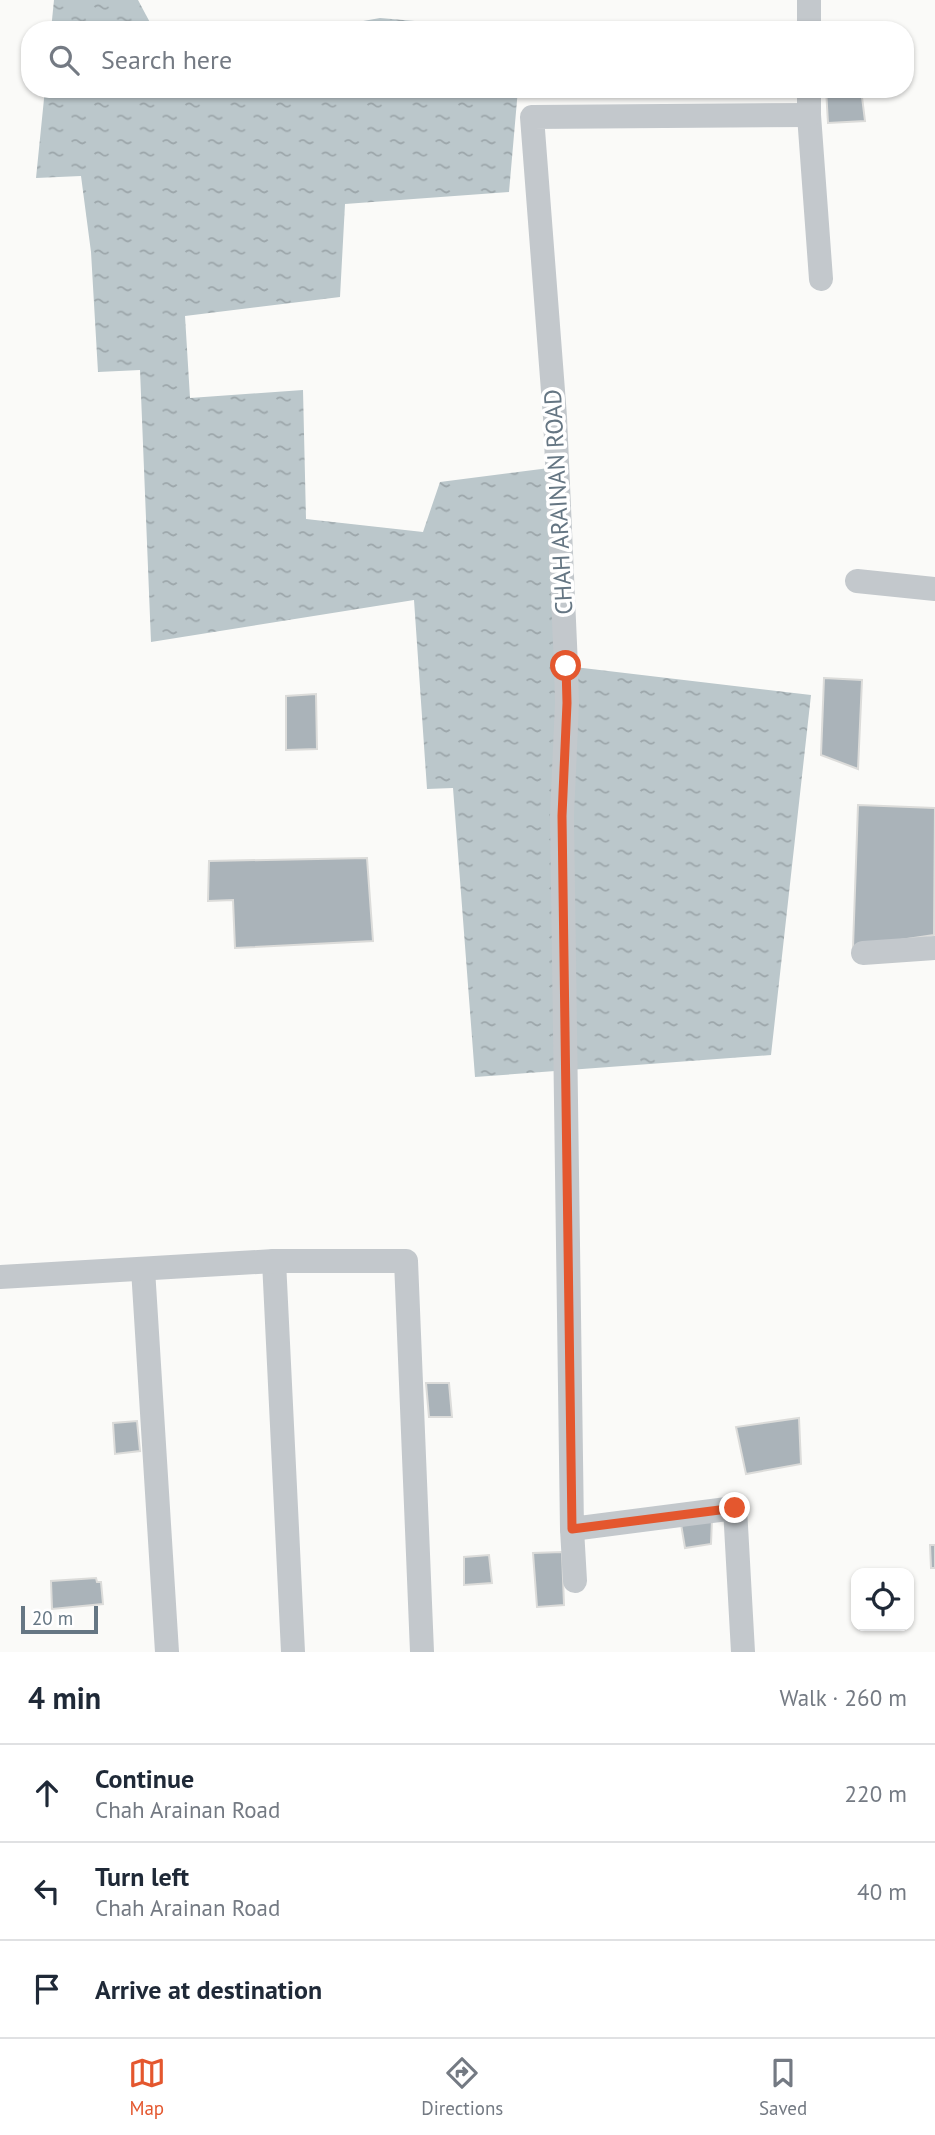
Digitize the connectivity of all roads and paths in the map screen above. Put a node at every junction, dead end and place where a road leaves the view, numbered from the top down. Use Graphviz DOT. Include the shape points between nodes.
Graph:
graph roads {
  1 [pos="809,0"];
  2 [pos="809,21"];
  3 [pos="809,98"];
  4 [pos="809,114"];
  5 [pos="821,279"];
  6 [pos="857,581"];
  7 [pos="935,589"];
  8 [pos="935,948"];
  9 [pos="863,953"];
  10 [pos="274,1261"];
  11 [pos="143,1269"];
  12 [pos="0,1277"];
  13 [pos="572,1529"];
  14 [pos="575,1581"];
  15 [pos="167,1652"];
  16 [pos="293,1652"];
  17 [pos="422,1652"];
  18 [pos="743,1652"];
  1 -- 2 [label="street"];
  3 -- 4 [label="street"];
  4 -- 5 [label="street"];
  4 -- 13 [label="street, CHAH ARAINAN ROAD" via="532,117 555,417 567,703 562,816"];
  6 -- 7 [label="street"];
  8 -- 9 [label="street"];
  10 -- 11 [label="street"];
  10 -- 16 [label="street"];
  10 -- 17 [label="street" via="406,1261"];
  11 -- 12 [label="street"];
  11 -- 15 [label="street"];
  13 -- 14 [label="street"];
  13 -- 18 [label="street" via="735,1508"];
}
